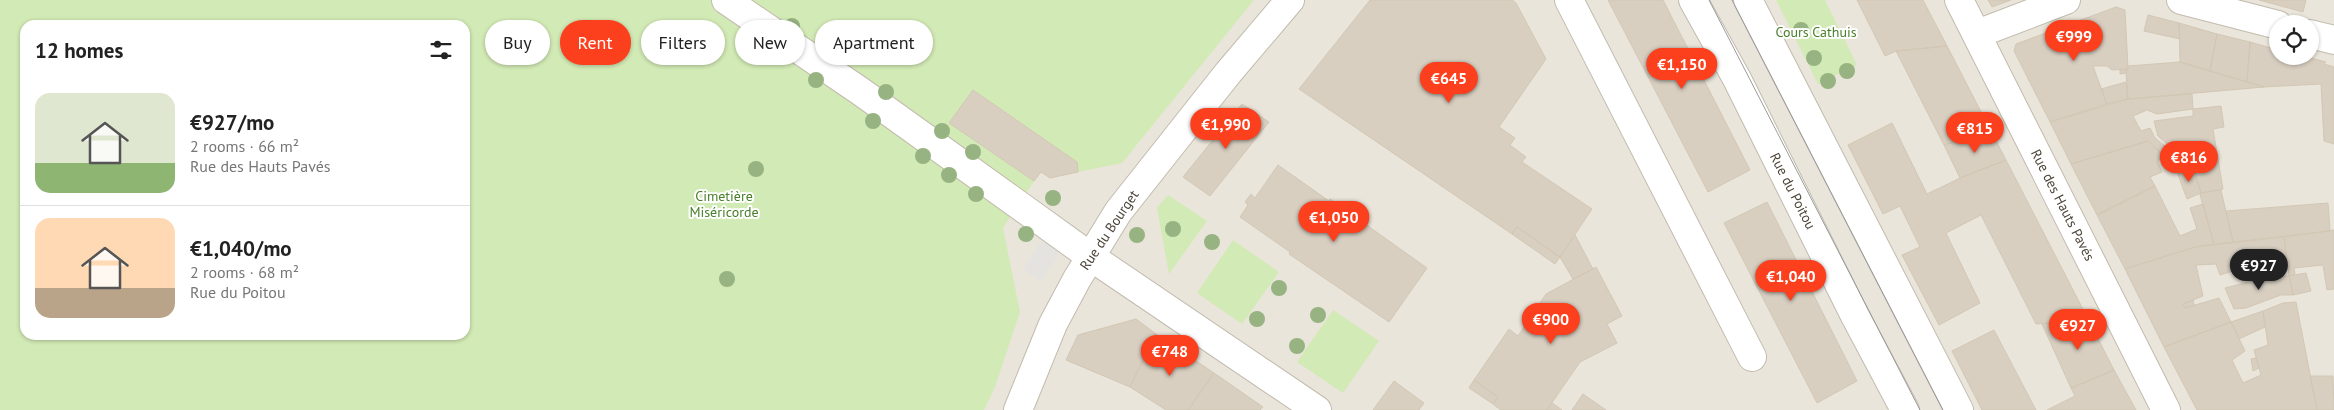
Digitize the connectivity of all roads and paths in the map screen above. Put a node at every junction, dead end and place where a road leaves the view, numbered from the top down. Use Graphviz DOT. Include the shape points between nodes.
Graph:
graph roads {
  1 [pos="726,0"];
  2 [pos="1290,0"];
  3 [pos="1569,0"];
  4 [pos="1693,0"];
  5 [pos="1748,0"];
  6 [pos="1959,0"];
  7 [pos="2066,0"];
  8 [pos="2182,0"];
  9 [pos="2269,23"];
  10 [pos="1977,34"];
  11 [pos="2319,36"];
  12 [pos="2334,40"];
  13 [pos="1091,257"];
  14 [pos="1752,357"];
  15 [pos="1018,410"];
  16 [pos="1316,410"];
  17 [pos="1905,410"];
  18 [pos="1959,410"];
  19 [pos="2166,410"];
  1 -- 13 [label="street" via="860,91"];
  2 -- 13 [label="street, Rue du Bourget" via="1118,212"];
  3 -- 14 [label="street"];
  4 -- 17 [label="street, Rue du Poitou" via="1737,79"];
  5 -- 18 [label="street"];
  6 -- 10 [label="street, Rue des Hauts Pavés"];
  7 -- 10 [label="street"];
  8 -- 9 [label="street"];
  10 -- 19 [label="street, Rue des Hauts Pavés"];
  11 -- 12 [label="street"];
  13 -- 15 [label="street, Rue du Bourget" via="1053,324"];
  13 -- 16 [label="street"];
}
